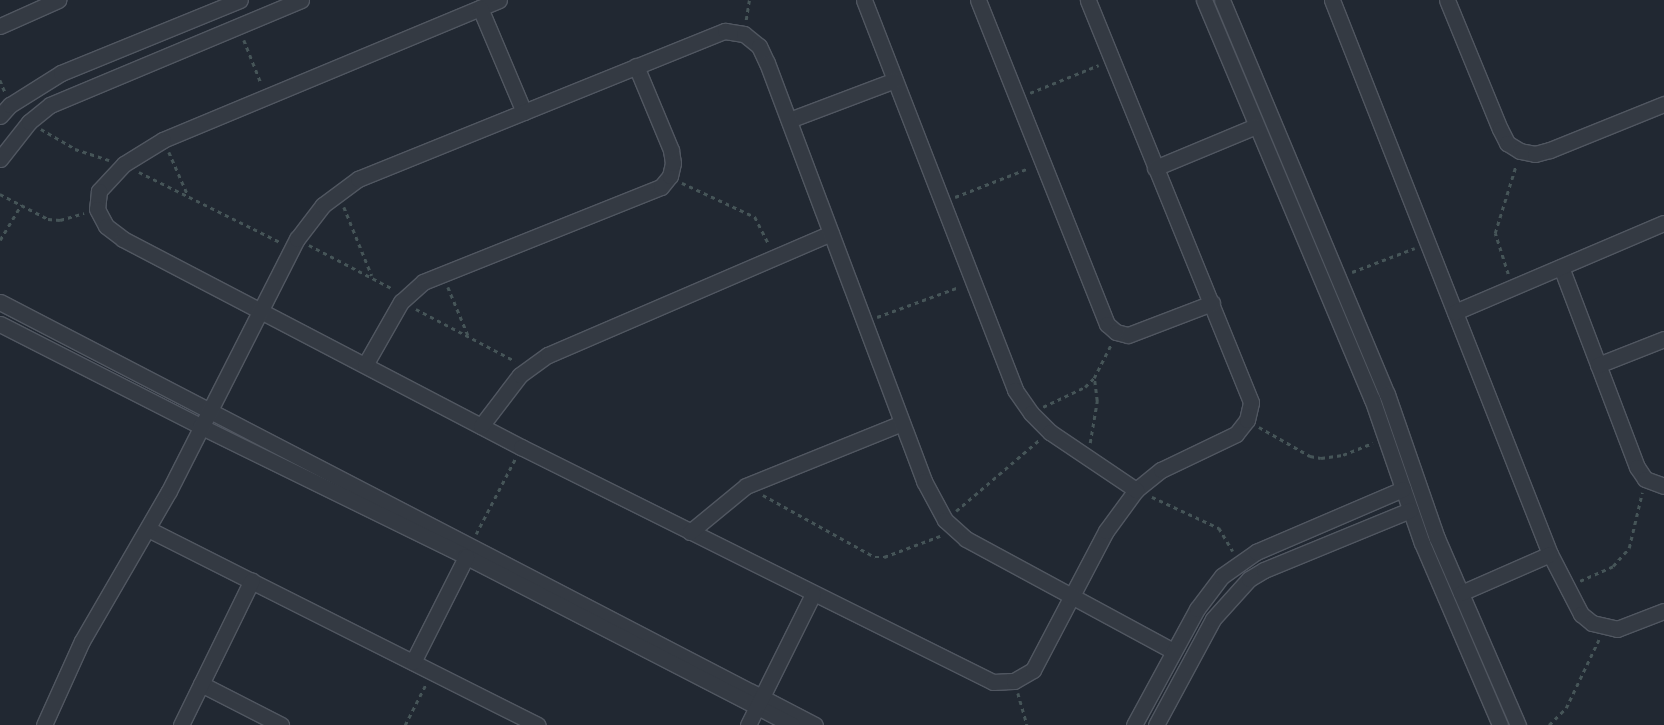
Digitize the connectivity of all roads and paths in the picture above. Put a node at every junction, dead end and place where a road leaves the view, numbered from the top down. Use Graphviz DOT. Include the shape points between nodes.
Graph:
graph roads {
  1 [pos="58,0"];
  2 [pos="240,0"];
  3 [pos="301,0"];
  4 [pos="499,0"];
  5 [pos="749,0"];
  6 [pos="864,0"];
  7 [pos="978,0"];
  8 [pos="1088,0"];
  9 [pos="1204,0"];
  10 [pos="1222,0"];
  11 [pos="1332,0"];
  12 [pos="1447,0"];
  13 [pos="480,8"];
  14 [pos="0,26"];
  15 [pos="238,26"];
  16 [pos="744,34"];
  17 [pos="1244,56"];
  18 [pos="1112,60"];
  19 [pos="1228,62"];
  20 [pos="636,66"];
  21 [pos="895,80"];
  22 [pos="267,96"];
  23 [pos="1017,98"];
  24 [pos="1664,104"];
  25 [pos="524,112"];
  26 [pos="0,116"];
  27 [pos="789,120"];
  28 [pos="29,122"];
  29 [pos="1256,126"];
  30 [pos="163,140"];
  31 [pos="1520,151"];
  32 [pos="0,159"];
  33 [pos="1043,163"];
  34 [pos="124,164"];
  35 [pos="1155,168"];
  36 [pos="670,176"];
  37 [pos="338,192"];
  38 [pos="0,194"];
  39 [pos="188,194"];
  40 [pos="942,202"];
  41 [pos="21,205"];
  42 [pos="97,209"];
  43 [pos="1664,223"];
  44 [pos="831,233"];
  45 [pos="0,240"];
  46 [pos="1428,243"];
  47 [pos="294,244"];
  48 [pos="774,258"];
  49 [pos="1561,267"];
  50 [pos="442,274"];
  51 [pos="372,278"];
  52 [pos="1337,278"];
  53 [pos="973,282"];
  54 [pos="1514,287"];
  55 [pos="403,298"];
  56 [pos="0,302"];
  57 [pos="1212,303"];
  58 [pos="259,310"];
  59 [pos="1455,312"];
  60 [pos="864,322"];
  61 [pos="0,324"];
  62 [pos="1116,332"];
  63 [pos="469,336"];
  64 [pos="1664,340"];
  65 [pos="1598,365"];
  66 [pos="365,366"];
  67 [pos="528,368"];
  68 [pos="1094,378"];
  69 [pos="208,410"];
  70 [pos="1030,413"];
  71 [pos="1247,420"];
  72 [pos="902,423"];
  73 [pos="200,426"];
  74 [pos="481,426"];
  75 [pos="1050,432"];
  76 [pos="1385,439"];
  77 [pos="521,447"];
  78 [pos="1087,458"];
  79 [pos="1645,479"];
  80 [pos="746,486"];
  81 [pos="1664,486"];
  82 [pos="1403,489"];
  83 [pos="1136,490"];
  84 [pos="1410,510"];
  85 [pos="950,525"];
  86 [pos="148,529"];
  87 [pos="690,532"];
  88 [pos="1438,538"];
  89 [pos="1422,543"];
  90 [pos="468,552"];
  91 [pos="1550,554"];
  92 [pos="1238,563"];
  93 [pos="252,580"];
  94 [pos="1567,587"];
  95 [pos="1461,593"];
  96 [pos="813,594"];
  97 [pos="1072,597"];
  98 [pos="1664,611"];
  99 [pos="1605,628"];
  100 [pos="1173,651"];
  101 [pos="413,662"];
  102 [pos="432,672"];
  103 [pos="1014,681"];
  104 [pos="201,684"];
  105 [pos="759,702"];
  106 [pos="44,725"];
  107 [pos="181,725"];
  108 [pos="281,725"];
  109 [pos="406,725"];
  110 [pos="538,725"];
  111 [pos="748,725"];
  112 [pos="792,725"];
  113 [pos="815,725"];
  114 [pos="1028,725"];
  115 [pos="1134,725"];
  116 [pos="1156,725"];
  117 [pos="1500,725"];
  118 [pos="1518,725"];
  119 [pos="1549,725"];
  1 -- 14 [label="street"];
  2 -- 26 [label="street" via="61,73 10,104"];
  3 -- 15 [label="street"];
  4 -- 13 [label="street"];
  5 -- 16 [label="path"];
  6 -- 21 [label="street"];
  7 -- 23 [label="street"];
  8 -- 18 [label="street"];
  9 -- 19 [label="street"];
  10 -- 17 [label="street"];
  11 -- 46 [label="street"];
  12 -- 31 [label="street" via="1500,129 1507,142"];
  13 -- 22 [label="street"];
  13 -- 25 [label="street"];
  15 -- 22 [label="path"];
  15 -- 28 [label="street" via="76,93 50,105"];
  16 -- 20 [label="street" via="725,31"];
  16 -- 27 [label="street" via="759,46"];
  17 -- 19 [label="street"];
  17 -- 52 [label="street"];
  18 -- 23 [label="path"];
  18 -- 35 [label="street"];
  19 -- 29 [label="street"];
  20 -- 25 [label="street"];
  20 -- 36 [label="street" via="671,150 674,163"];
  21 -- 27 [label="street"];
  21 -- 40 [label="street"];
  22 -- 30 [label="street"];
  23 -- 33 [label="street"];
  24 -- 31 [label="street" via="1550,150 1535,154"];
  25 -- 37 [label="street" via="358,179"];
  27 -- 44 [label="street"];
  28 -- 32 [label="street"];
  28 -- 34 [label="path" via="75,149"];
  29 -- 35 [label="street"];
  29 -- 76 [label="street"];
  30 -- 34 [label="street"];
  30 -- 39 [label="path"];
  31 -- 54 [label="path" via="1495,233"];
  33 -- 40 [label="path"];
  33 -- 62 [label="street" via="1107,324"];
  34 -- 39 [label="path"];
  34 -- 42 [label="street" via="99,191"];
  35 -- 57 [label="street"];
  36 -- 48 [label="path" via="755,217"];
  36 -- 50 [label="street" via="661,186"];
  37 -- 47 [label="street" via="323,205"];
  37 -- 51 [label="path"];
  38 -- 41 [label="path"];
  39 -- 47 [label="path"];
  40 -- 53 [label="street"];
  41 -- 42 [label="path" via="54,220"];
  41 -- 45 [label="path"];
  42 -- 58 [label="street" via="106,226 123,239"];
  43 -- 49 [label="street"];
  44 -- 48 [label="street"];
  44 -- 60 [label="street"];
  46 -- 52 [label="path"];
  46 -- 59 [label="street"];
  47 -- 51 [label="path"];
  47 -- 58 [label="street"];
  48 -- 67 [label="street" via="548,355"];
  49 -- 54 [label="street"];
  49 -- 65 [label="street"];
  50 -- 55 [label="street" via="423,282"];
  50 -- 63 [label="path"];
  51 -- 55 [label="path"];
  52 -- 88 [label="street" via="1387,394"];
  53 -- 60 [label="path"];
  53 -- 70 [label="street" via="1015,390"];
  54 -- 59 [label="street"];
  55 -- 63 [label="path"];
  55 -- 66 [label="street"];
  56 -- 69 [label="street"];
  57 -- 62 [label="street" via="1141,332 1128,335"];
  57 -- 71 [label="street" via="1246,384 1250,402"];
  58 -- 66 [label="street"];
  58 -- 69 [label="street"];
  59 -- 91 [label="street"];
  60 -- 72 [label="street"];
  61 -- 73 [label="street"];
  62 -- 68 [label="path"];
  63 -- 67 [label="path"];
  64 -- 65 [label="street"];
  65 -- 79 [label="street"];
  66 -- 74 [label="street"];
  67 -- 74 [label="street"];
  68 -- 70 [label="path" via="1074,393"];
  68 -- 78 [label="path" via="1097,401"];
  69 -- 73 [label="street"];
  69 -- 90 [label="street"];
  70 -- 75 [label="street"];
  71 -- 76 [label="path" via="1310,456 1321,458 1343,455"];
  71 -- 83 [label="street" via="1236,434 1161,470"];
  72 -- 80 [label="street"];
  72 -- 85 [label="street" via="932,502"];
  73 -- 86 [label="street"];
  73 -- 90 [label="street"];
  74 -- 77 [label="street"];
  75 -- 78 [label="street"];
  75 -- 85 [label="path"];
  76 -- 82 [label="street"];
  77 -- 87 [label="street"];
  77 -- 90 [label="path"];
  78 -- 83 [label="street"];
  79 -- 81 [label="street"];
  79 -- 94 [label="path" via="1633,537 1626,553 1613,566"];
  80 -- 85 [label="path" via="875,557 884,557"];
  80 -- 87 [label="street"];
  82 -- 84 [label="street"];
  82 -- 92 [label="street" via="1256,552"];
  83 -- 92 [label="path" via="1219,528"];
  83 -- 97 [label="street" via="1106,531"];
  84 -- 89 [label="street"];
  84 -- 116 [label="street" via="1264,570 1249,580 1213,619"];
  85 -- 97 [label="street"];
  86 -- 93 [label="street"];
  86 -- 106 [label="street" via="82,641"];
  87 -- 96 [label="street"];
  88 -- 89 [label="street"];
  88 -- 95 [label="street"];
  89 -- 117 [label="street"];
  90 -- 101 [label="street"];
  90 -- 105 [label="street"];
  91 -- 94 [label="street"];
  91 -- 95 [label="street"];
  92 -- 100 [label="street" via="1208,592"];
  93 -- 101 [label="street"];
  93 -- 104 [label="street"];
  94 -- 99 [label="street" via="1581,614"];
  95 -- 118 [label="street"];
  96 -- 103 [label="street" via="973,674 993,682"];
  96 -- 105 [label="street"];
  97 -- 100 [label="street"];
  97 -- 103 [label="street" via="1033,670"];
  98 -- 99 [label="street" via="1629,626"];
  99 -- 119 [label="path" via="1566,708"];
  100 -- 115 [label="street"];
  101 -- 102 [label="street"];
  102 -- 109 [label="path"];
  102 -- 110 [label="street"];
  103 -- 114 [label="path"];
  104 -- 107 [label="street"];
  104 -- 108 [label="street"];
  105 -- 111 [label="street"];
  105 -- 112 [label="street"];
  105 -- 113 [label="street"];
}
